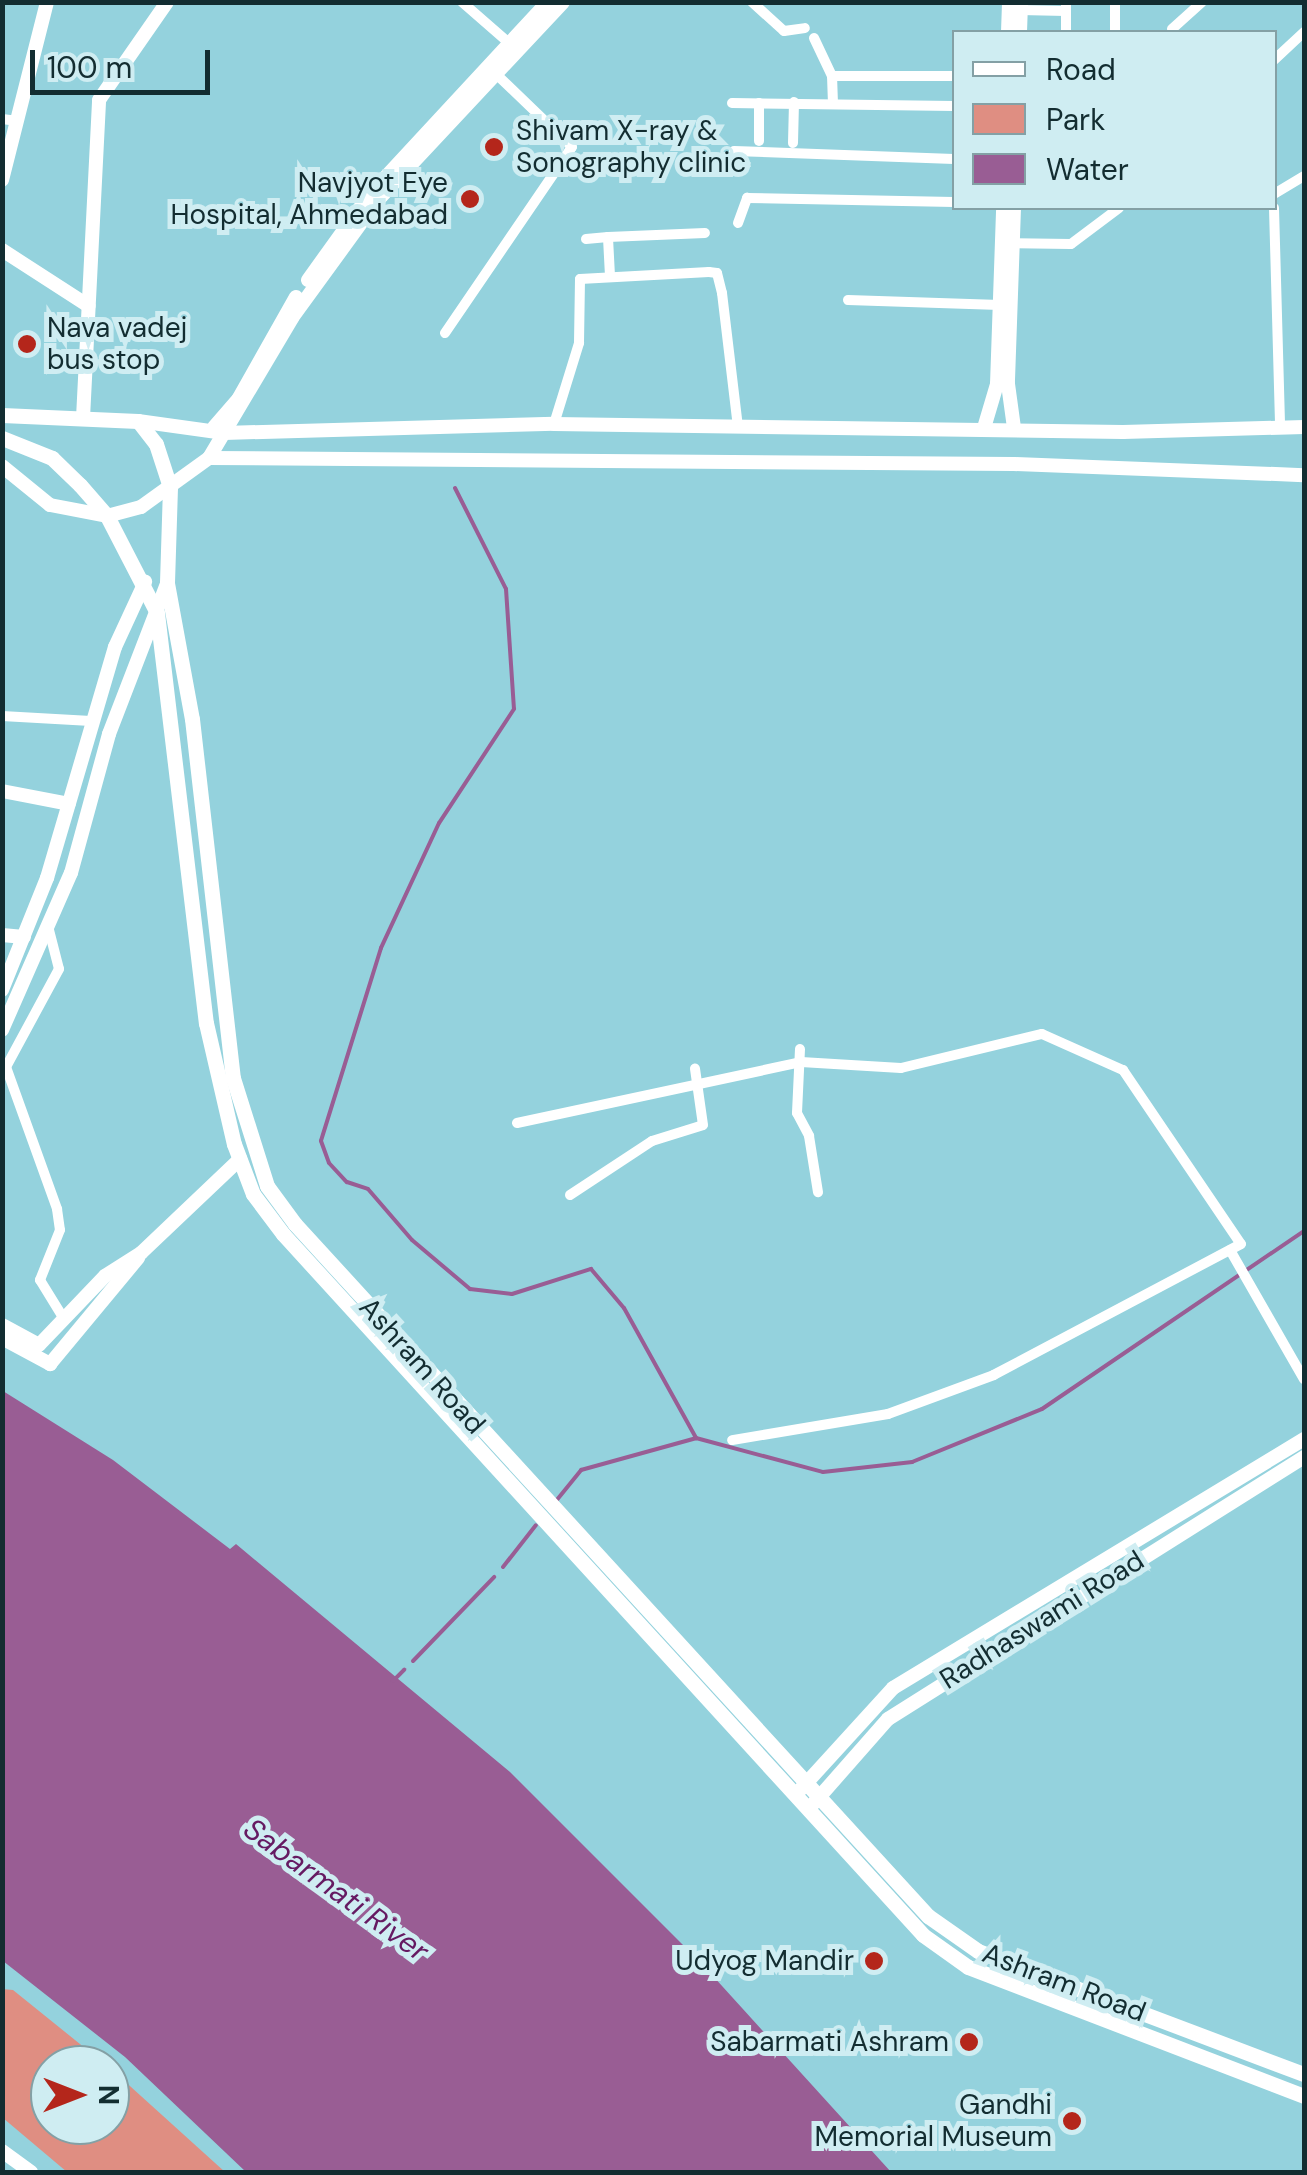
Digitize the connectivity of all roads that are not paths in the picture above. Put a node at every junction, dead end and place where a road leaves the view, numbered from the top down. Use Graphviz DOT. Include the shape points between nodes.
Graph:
graph roads {
  1 [pos="47,2"];
  2 [pos="167,2"];
  3 [pos="462,2"];
  4 [pos="548,2"];
  5 [pos="564,2"];
  6 [pos="752,2"];
  7 [pos="1114,2"];
  8 [pos="1202,2"];
  9 [pos="1017,5"];
  10 [pos="1066,7"];
  11 [pos="805,28"];
  12 [pos="1172,29"];
  13 [pos="1009,30"];
  14 [pos="1020,30"];
  15 [pos="1115,30"];
  16 [pos="1304,32"];
  17 [pos="814,38"];
  18 [pos="509,43"];
  19 [pos="1277,57"];
  20 [pos="495,73"];
  21 [pos="832,76"];
  22 [pos="952,76"];
  23 [pos="794,102"];
  24 [pos="732,103"];
  25 [pos="759,103"];
  26 [pos="833,104"];
  27 [pos="952,106"];
  28 [pos="10,120"];
  29 [pos="759,141"];
  30 [pos="793,143"];
  31 [pos="734,151"];
  32 [pos="952,159"];
  33 [pos="1304,176"];
  34 [pos="2,180"];
  35 [pos="1277,192"];
  36 [pos="952,202"];
  37 [pos="1003,210"];
  38 [pos="1014,210"];
  39 [pos="1117,210"];
  40 [pos="1274,210"];
  41 [pos="738,223"];
  42 [pos="705,233"];
  43 [pos="608,238"];
  44 [pos="586,239"];
  45 [pos="1008,243"];
  46 [pos="2,250"];
  47 [pos="610,276"];
  48 [pos="848,300"];
  49 [pos="1000,304"];
  50 [pos="88,306"];
  51 [pos="445,333"];
  52 [pos="2,414"];
  53 [pos="84,418"];
  54 [pos="138,420"];
  55 [pos="554,424"];
  56 [pos="738,427"];
  57 [pos="984,428"];
  58 [pos="1014,428"];
  59 [pos="1280,428"];
  60 [pos="1304,428"];
  61 [pos="219,430"];
  62 [pos="2,438"];
  63 [pos="209,458"];
  64 [pos="2,466"];
  65 [pos="1304,475"];
  66 [pos="170,488"];
  67 [pos="106,516"];
  68 [pos="146,582"];
  69 [pos="167,583"];
  70 [pos="157,613"];
  71 [pos="2,716"];
  72 [pos="91,720"];
  73 [pos="2,792"];
  74 [pos="69,804"];
  75 [pos="49,930"];
  76 [pos="2,935"];
  77 [pos="24,937"];
  78 [pos="2,990"];
  79 [pos="2,1030"];
  80 [pos="800,1049"];
  81 [pos="801,1062"];
  82 [pos="695,1069"];
  83 [pos="698,1086"];
  84 [pos="518,1123"];
  85 [pos="248,1156"];
  86 [pos="818,1192"];
  87 [pos="570,1196"];
  88 [pos="1230,1250"];
  89 [pos="141,1253"];
  90 [pos="64,1319"];
  91 [pos="2,1325"];
  92 [pos="2,1338"];
  93 [pos="1304,1379"];
  94 [pos="1304,1439"];
  95 [pos="732,1440"];
  96 [pos="1304,1458"];
  97 [pos="798,1792"];
  98 [pos="811,1806"];
  99 [pos="956,1938"];
  100 [pos="944,1952"];
  101 [pos="1304,2074"];
  102 [pos="1304,2096"];
  103 [pos="2,2150"];
  104 [pos="32,2172"];
  1 -- 28 [label="main road"];
  2 -- 50 [label="main road" via="99,100"];
  3 -- 18 [label="street"];
  4 -- 18 [label="main road"];
  5 -- 20 [label="main road"];
  6 -- 11 [label="street" via="784,31"];
  7 -- 15 [label="street"];
  8 -- 12 [label="street"];
  9 -- 10 [label="street"];
  9 -- 13 [label="main road"];
  9 -- 14 [label="main road"];
  16 -- 19 [label="street"];
  17 -- 21 [label="street"];
  18 -- 61 [label="main road" via="369,195 284,313"];
  20 -- 51 [label="street" via="572,147"];
  20 -- 61 [label="main road" via="377,201"];
  21 -- 22 [label="street"];
  21 -- 26 [label="street"];
  23 -- 25 [label="street"];
  23 -- 26 [label="street"];
  23 -- 30 [label="street"];
  24 -- 25 [label="street"];
  25 -- 29 [label="street"];
  26 -- 27 [label="street"];
  28 -- 34 [label="main road"];
  31 -- 32 [label="street"];
  33 -- 35 [label="street"];
  36 -- 41 [label="street" via="747,198 738,207"];
  37 -- 45 [label="main road"];
  38 -- 45 [label="main road"];
  39 -- 45 [label="street" via="1071,244"];
  40 -- 59 [label="street"];
  42 -- 43 [label="street"];
  43 -- 44 [label="street"];
  43 -- 47 [label="street"];
  45 -- 49 [label="main road"];
  45 -- 58 [label="main road"];
  46 -- 50 [label="main road"];
  47 -- 55 [label="street" via="578,283 579,343"];
  47 -- 56 [label="street" via="718,274"];
  48 -- 49 [label="street"];
  49 -- 57 [label="main road" via="997,384"];
  50 -- 53 [label="main road"];
  52 -- 53 [label="main road"];
  53 -- 54 [label="main road"];
  54 -- 61 [label="main road"];
  54 -- 66 [label="main road, Ashram Road" via="156,444"];
  55 -- 56 [label="main road"];
  55 -- 61 [label="main road"];
  56 -- 57 [label="main road"];
  57 -- 58 [label="main road"];
  58 -- 59 [label="main road"];
  59 -- 60 [label="main road"];
  61 -- 63 [label="main road"];
  62 -- 67 [label="main road, Ashram Road" via="52,458"];
  63 -- 65 [label="main road" via="1053,464"];
  63 -- 66 [label="main road"];
  64 -- 67 [label="main road" via="50,505"];
  66 -- 67 [label="main road" via="141,508"];
  66 -- 69 [label="main road, Ashram Road"];
  67 -- 68 [label="main road, Ashram Road"];
  68 -- 70 [label="main road, Ashram Road"];
  68 -- 72 [label="main road"];
  69 -- 70 [label="main road"];
  69 -- 85 [label="main road, Ashram Road" via="192,719 224,1022"];
  70 -- 75 [label="main road" via="136,655"];
  70 -- 85 [label="main road, Ashram Road" via="206,1023"];
  71 -- 72 [label="street"];
  72 -- 74 [label="main road"];
  73 -- 74 [label="main road"];
  74 -- 77 [label="main road"];
  75 -- 79 [label="main road"];
  75 -- 90 [label="street" via="59,969 6,1067 57,1209 60,1230 40,1280"];
  76 -- 77 [label="main road"];
  77 -- 78 [label="main road"];
  80 -- 81 [label="street"];
  81 -- 83 [label="street"];
  81 -- 86 [label="street" via="797,1113 810,1136"];
  81 -- 88 [label="street" via="901,1068 1042,1034 1123,1070 1241,1244"];
  82 -- 83 [label="street"];
  83 -- 84 [label="street"];
  83 -- 87 [label="street" via="703,1125 652,1141"];
  85 -- 89 [label="main road"];
  85 -- 97 [label="main road, Ashram Road" via="295,1224"];
  88 -- 93 [label="street"];
  88 -- 95 [label="street" via="994,1375 888,1414"];
  89 -- 90 [label="main road" via="105,1276"];
  89 -- 92 [label="main road" via="50,1364"];
  90 -- 91 [label="main road" via="38,1346"];
  94 -- 97 [label="main road, Radhaswami Road" via="893,1688"];
  96 -- 98 [label="main road, Radhaswami Road" via="888,1719"];
  97 -- 98 [label="main road, Ashram Road"];
  98 -- 99 [label="main road, Ashram Road"];
  98 -- 100 [label="main road, Ashram Road"];
  99 -- 100 [label="main road"];
  99 -- 101 [label="main road, Ashram Road"];
  100 -- 102 [label="main road, Ashram Road"];
  103 -- 104 [label="main road"];
}
